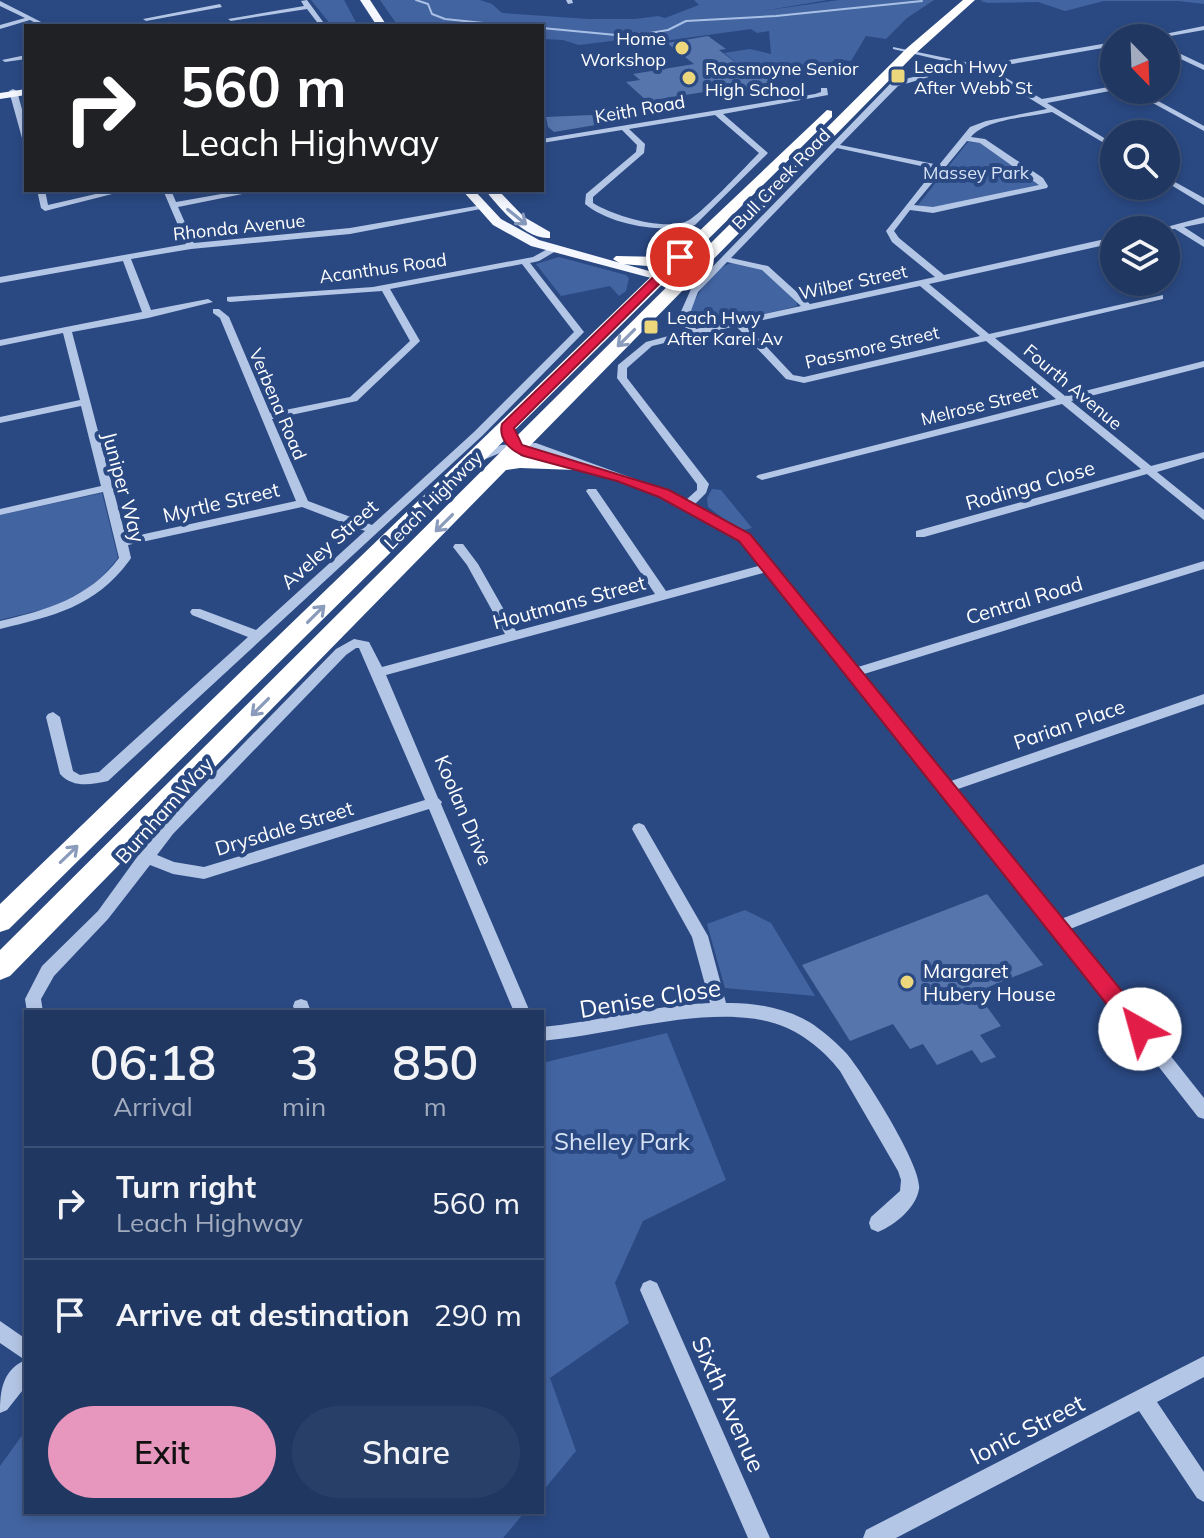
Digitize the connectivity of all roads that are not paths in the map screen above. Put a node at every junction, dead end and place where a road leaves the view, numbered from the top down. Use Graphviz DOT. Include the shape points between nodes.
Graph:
graph roads {
  1 [pos="351,0"];
  2 [pos="365,0"];
  3 [pos="970,0"];
  4 [pos="0,3"];
  5 [pos="218,3"];
  6 [pos="306,3"];
  7 [pos="31,18"];
  8 [pos="146,19"];
  9 [pos="231,19"];
  10 [pos="42,24"];
  11 [pos="236,24"];
  12 [pos="322,24"];
  13 [pos="367,24"];
  14 [pos="381,24"];
  15 [pos="940,24"];
  16 [pos="0,27"];
  17 [pos="1204,28"];
  18 [pos="1180,32"];
  19 [pos="905,37"];
  20 [pos="1100,46"];
  21 [pos="902,53"];
  22 [pos="932,55"];
  23 [pos="1180,56"];
  24 [pos="24,57"];
  25 [pos="5,60"];
  26 [pos="981,68"];
  27 [pos="1204,68"];
  28 [pos="935,74"];
  29 [pos="24,90"];
  30 [pos="1100,91"];
  31 [pos="13,92"];
  32 [pos="0,94"];
  33 [pos="791,99"];
  34 [pos="1040,102"];
  35 [pos="1158,104"];
  36 [pos="1053,110"];
  37 [pos="716,112"];
  38 [pos="624,128"];
  39 [pos="1204,129"];
  40 [pos="24,131"];
  41 [pos="965,138"];
  42 [pos="1100,139"];
  43 [pos="544,141"];
  44 [pos="836,146"];
  45 [pos="941,168"];
  46 [pos="1180,187"];
  47 [pos="42,192"];
  48 [pos="117,192"];
  49 [pos="168,192"];
  50 [pos="247,192"];
  51 [pos="470,192"];
  52 [pos="493,192"];
  53 [pos="1204,202"];
  54 [pos="174,205"];
  55 [pos="908,207"];
  56 [pos="482,208"];
  57 [pos="1204,220"];
  58 [pos="1180,225"];
  59 [pos="1180,229"];
  60 [pos="552,243"];
  61 [pos="1100,243"];
  62 [pos="1204,244"];
  63 [pos="191,246"];
  64 [pos="680,257"];
  65 [pos="126,258"];
  66 [pos="621,259"];
  67 [pos="725,259"];
  68 [pos="523,260"];
  69 [pos="635,271"];
  70 [pos="673,277"];
  71 [pos="941,277"];
  72 [pos="0,280"];
  73 [pos="922,283"];
  74 [pos="385,288"];
  75 [pos="1160,297"];
  76 [pos="636,299"];
  77 [pos="221,307"];
  78 [pos="808,308"];
  79 [pos="148,315"];
  80 [pos="738,323"];
  81 [pos="67,330"];
  82 [pos="693,333"];
  83 [pos="988,338"];
  84 [pos="0,343"];
  85 [pos="1204,364"];
  86 [pos="1064,400"];
  87 [pos="83,402"];
  88 [pos="265,417"];
  89 [pos="547,418"];
  90 [pos="0,420"];
  91 [pos="506,427"];
  92 [pos="1204,455"];
  93 [pos="509,457"];
  94 [pos="574,463"];
  95 [pos="469,464"];
  96 [pos="1149,470"];
  97 [pos="762,477"];
  98 [pos="107,488"];
  99 [pos="592,491"];
  100 [pos="303,503"];
  101 [pos="688,504"];
  102 [pos="0,512"];
  103 [pos="1204,516"];
  104 [pos="372,529"];
  105 [pos="920,534"];
  106 [pos="122,543"];
  107 [pos="459,547"];
  108 [pos="1204,565"];
  109 [pos="770,567"];
  110 [pos="663,596"];
  111 [pos="196,612"];
  112 [pos="0,625"];
  113 [pos="256,635"];
  114 [pos="513,638"];
  115 [pos="347,647"];
  116 [pos="856,672"];
  117 [pos="378,673"];
  118 [pos="1204,699"];
  119 [pos="53,717"];
  120 [pos="948,787"];
  121 [pos="435,802"];
  122 [pos="639,829"];
  123 [pos="145,857"];
  124 [pos="1204,870"];
  125 [pos="4,915"];
  126 [pos="1058,927"];
  127 [pos="0,968"];
  128 [pos="719,1008"];
  129 [pos="35,1010"];
  130 [pos="521,1010"];
  131 [pos="544,1034"];
  132 [pos="1204,1111"];
  133 [pos="878,1223"];
  134 [pos="650,1290"];
  135 [pos="0,1331"];
  136 [pos="24,1349"];
  137 [pos="1204,1366"];
  138 [pos="24,1373"];
  139 [pos="1143,1399"];
  140 [pos="0,1403"];
  141 [pos="1204,1491"];
  142 [pos="759,1538"];
  143 [pos="874,1538"];
  1 -- 13 [label="main road"];
  2 -- 14 [label="main road"];
  3 -- 15 [label="highway, Leach Highway"];
  4 -- 7 [label="street"];
  5 -- 8 [label="street"];
  5 -- 9 [label="street"];
  6 -- 9 [label="street"];
  6 -- 12 [label="street"];
  7 -- 10 [label="street"];
  7 -- 16 [label="street"];
  9 -- 11 [label="street"];
  15 -- 21 [label="highway, Leach Highway"];
  15 -- 22 [label="highway" via="926,47"];
  17 -- 18 [label="street"];
  19 -- 21 [label="highway, Leach Highway"];
  20 -- 26 [label="street"];
  21 -- 22 [label="street"];
  21 -- 26 [label="street"];
  21 -- 64 [label="highway, Leach Highway"];
  21 -- 70 [label="highway, Leach Highway"];
  22 -- 26 [label="street"];
  23 -- 27 [label="street"];
  24 -- 25 [label="street"];
  26 -- 34 [label="street"];
  28 -- 44 [label="street, Bull Creek Road" via="895,84"];
  29 -- 31 [label="main road"];
  30 -- 34 [label="street"];
  31 -- 32 [label="main road"];
  31 -- 40 [label="street"];
  33 -- 33 [label="street, Keith Road" via="825,93 809,87"];
  33 -- 37 [label="street, Keith Road"];
  34 -- 36 [label="street"];
  35 -- 39 [label="street"];
  36 -- 41 [label="street" via="986,123"];
  36 -- 42 [label="street"];
  37 -- 38 [label="street, Keith Road"];
  37 -- 38 [label="street" via="764,153 692,223 679,227 603,212 589,204 589,196 640,153 641,144"];
  38 -- 43 [label="street, Keith Road"];
  41 -- 45 [label="street"];
  41 -- 55 [label="street" via="982,141 1044,186 933,210"];
  44 -- 45 [label="street"];
  44 -- 67 [label="street, Bull Creek Road"];
  45 -- 55 [label="street"];
  46 -- 53 [label="street"];
  47 -- 48 [label="street" via="47,212"];
  49 -- 54 [label="street"];
  50 -- 54 [label="street"];
  51 -- 56 [label="main road"];
  52 -- 60 [label="main road, one-way"];
  54 -- 63 [label="street"];
  55 -- 71 [label="street" via="892,226 892,236"];
  56 -- 60 [label="main road" via="506,229"];
  56 -- 63 [label="street, Rhonda Avenue" via="350,231"];
  57 -- 58 [label="street"];
  59 -- 62 [label="street"];
  60 -- 66 [label="main road"];
  60 -- 68 [label="street, Acanthus Road" via="536,259"];
  60 -- 69 [label="main road"];
  61 -- 71 [label="street, Wilber Street"];
  63 -- 65 [label="street, Rhonda Avenue"];
  64 -- 66 [label="highway" via="662,262"];
  64 -- 70 [label="highway, Leach Highway"];
  65 -- 72 [label="street, Rhonda Avenue"];
  65 -- 79 [label="street"];
  66 -- 70 [label="main road"];
  67 -- 78 [label="street" via="765,268"];
  67 -- 82 [label="street, Bull Creek Road" via="694,291 684,320"];
  68 -- 74 [label="street, Acanthus Road"];
  68 -- 104 [label="street, Aveley Street" via="578,328 578,336"];
  69 -- 70 [label="main road"];
  69 -- 76 [label="highway" via="643,281"];
  70 -- 76 [label="highway, Leach Highway"];
  70 -- 89 [label="highway, Leach Highway, one-way"];
  71 -- 73 [label="street, Wilber Street"];
  73 -- 78 [label="street, Wilber Street"];
  73 -- 83 [label="street, Fourth Avenue"];
  74 -- 77 [label="street, Acanthus Road"];
  74 -- 88 [label="street" via="415,341 353,399"];
  75 -- 83 [label="street, Passmore Street"];
  76 -- 91 [label="highway, Leach Highway"];
  77 -- 79 [label="street, Acanthus Road"];
  77 -- 88 [label="street, Verbena Road"];
  78 -- 80 [label="street, Wilber Street"];
  79 -- 81 [label="street, Acanthus Road"];
  80 -- 82 [label="street, Wilber Street"];
  80 -- 83 [label="street, Passmore Street" via="790,377 804,380"];
  81 -- 84 [label="street, Acanthus Road"];
  81 -- 87 [label="street, Juniper Way"];
  82 -- 101 [label="street, Wilber Street" via="642,348 622,367 624,382 703,484"];
  83 -- 86 [label="street, Fourth Avenue"];
  85 -- 86 [label="street, Melrose Street"];
  86 -- 96 [label="street, Fourth Avenue"];
  86 -- 97 [label="street, Melrose Street"];
  87 -- 90 [label="street"];
  87 -- 98 [label="street, Juniper Way"];
  88 -- 100 [label="street, Verbena Road"];
  89 -- 93 [label="highway, Leach Highway"];
  89 -- 94 [label="highway" via="546,431 554,447"];
  91 -- 93 [label="street"];
  91 -- 95 [label="highway, Leach Highway"];
  92 -- 96 [label="street, Rodinga Close"];
  93 -- 94 [label="highway"];
  93 -- 95 [label="street" via="505,447"];
  93 -- 127 [label="highway, Leach Highway, one-way"];
  94 -- 101 [label="street"];
  125 -- 95 [label="highway, Leach Highway, one-way"];
  96 -- 103 [label="street, Fourth Avenue"];
  96 -- 105 [label="street, Rodinga Close"];
  98 -- 102 [label="street"];
  98 -- 106 [label="street, Juniper Way"];
  99 -- 110 [label="street"];
  100 -- 104 [label="street, Myrtle Street"];
  100 -- 106 [label="street, Myrtle Street"];
  101 -- 109 [label="street" via="745,537"];
  104 -- 113 [label="street, Aveley Street"];
  106 -- 112 [label="street, Juniper Way" via="125,558 94,593 70,607"];
  107 -- 114 [label="street"];
  108 -- 116 [label="street, Central Road"];
  109 -- 110 [label="street, Houtmans Street"];
  109 -- 116 [label="street"];
  110 -- 114 [label="street, Houtmans Street"];
  111 -- 113 [label="street"];
  113 -- 119 [label="street, Aveley Street" via="103,777 79,780 67,774"];
  114 -- 117 [label="street, Houtmans Street"];
  115 -- 117 [label="street, Koolan Drive" via="364,645"];
  115 -- 123 [label="street, Burnham Way"];
  116 -- 120 [label="street"];
  117 -- 121 [label="street, Koolan Drive"];
  118 -- 120 [label="street, Parian Place"];
  120 -- 126 [label="street"];
  121 -- 123 [label="street, Drysdale Street" via="204,873"];
  121 -- 130 [label="street, Koolan Drive"];
  122 -- 128 [label="street" via="700,936"];
  123 -- 129 [label="street, Burnham Way" via="103,915 48,971 33,999"];
  124 -- 126 [label="street"];
  126 -- 132 [label="street"];
  128 -- 131 [label="street, Denise Close" via="601,1030"];
  128 -- 133 [label="street, Denise Close" via="764,1012 799,1026 848,1069 911,1184 904,1205"];
  134 -- 142 [label="street, Sixth Avenue"];
  135 -- 136 [label="street"];
  137 -- 139 [label="street, Ionic Street"];
  138 -- 140 [label="street"];
  139 -- 141 [label="street"];
  139 -- 143 [label="street, Ionic Street"];
}
